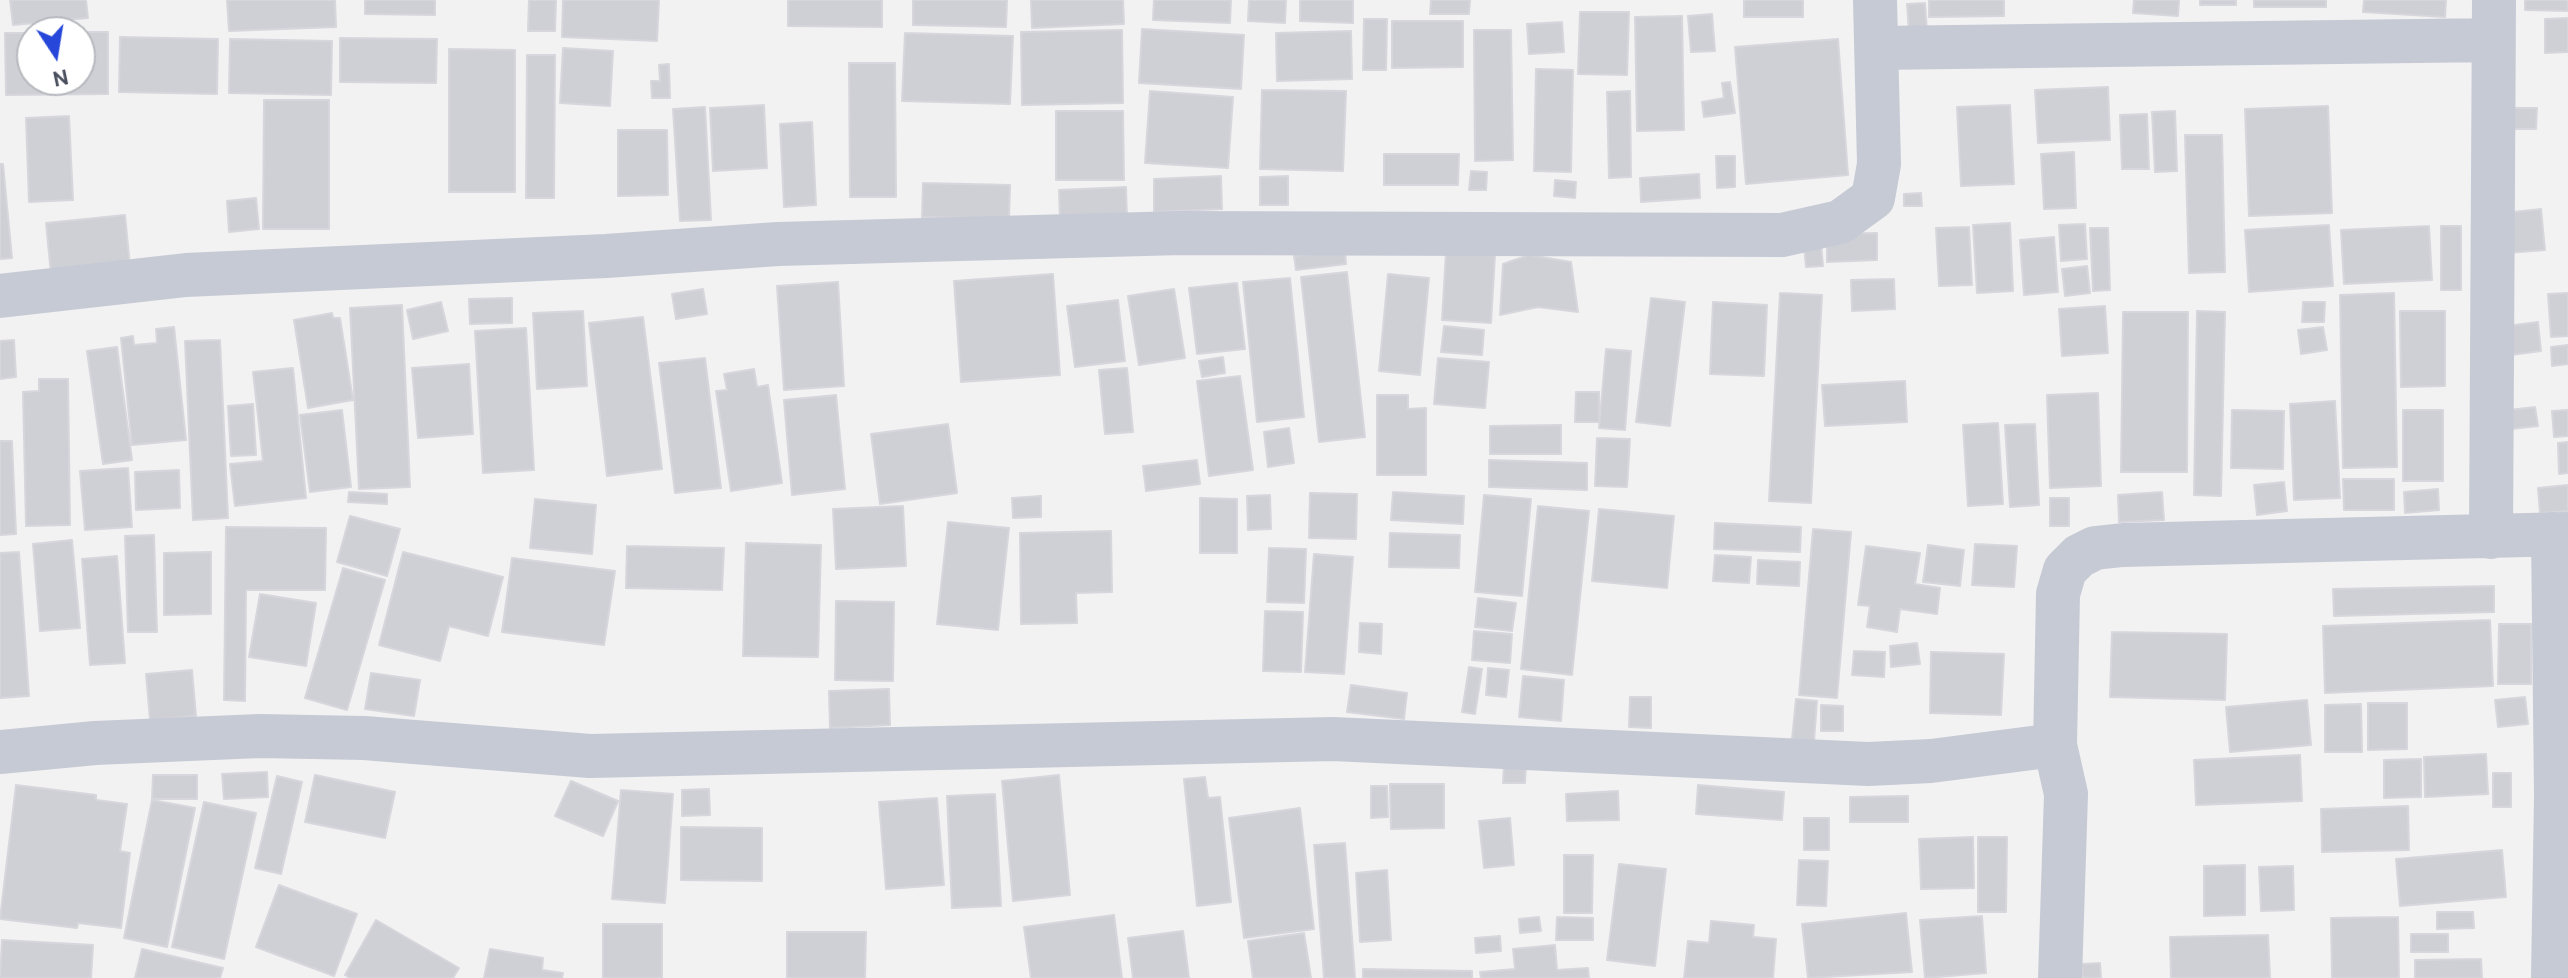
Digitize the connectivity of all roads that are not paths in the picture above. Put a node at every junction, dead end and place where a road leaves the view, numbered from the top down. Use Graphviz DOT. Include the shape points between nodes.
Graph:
graph roads {
  1 [pos="1875,0"];
  2 [pos="2493,20"];
  3 [pos="1877,48"];
  4 [pos="0,296"];
  5 [pos="2561,534"];
  6 [pos="2491,537"];
  7 [pos="2055,745"];
  8 [pos="0,752"];
  9 [pos="2060,978"];
  10 [pos="2553,978"];
  1 -- 3 [label="street"];
  2 -- 3 [label="street"];
  2 -- 6 [label="street"];
  3 -- 4 [label="street" via="1879,164 1873,198 1840,222 1782,235 1181,233 778,244 186,275"];
  5 -- 6 [label="street"];
  5 -- 10 [label="street"];
  6 -- 7 [label="street" via="2095,548 2065,570 2058,594"];
  7 -- 8 [label="street" via="1868,764 1333,739 590,756 364,738 260,736"];
  7 -- 9 [label="street" via="2066,794"];
}
